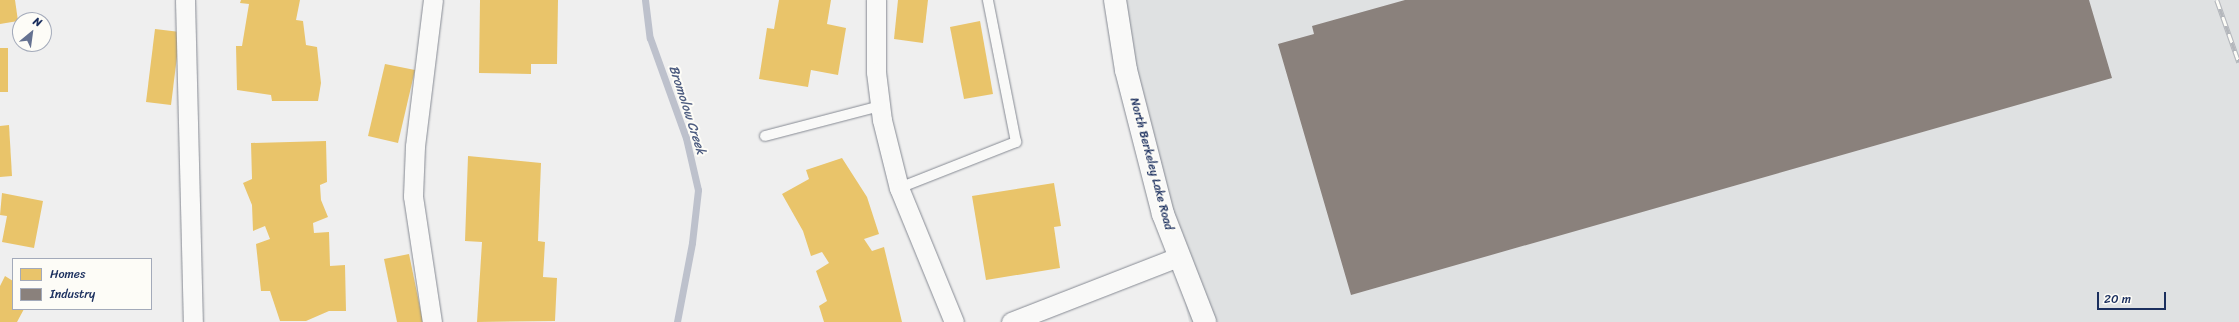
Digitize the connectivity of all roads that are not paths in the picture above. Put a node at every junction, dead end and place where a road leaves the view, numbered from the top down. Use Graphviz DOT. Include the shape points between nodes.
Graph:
graph roads {
  1 [pos="185,0"];
  2 [pos="433,0"];
  3 [pos="876,0"];
  4 [pos="988,0"];
  5 [pos="1115,0"];
  6 [pos="880,106"];
  7 [pos="765,136"];
  8 [pos="899,188"];
  9 [pos="1178,257"];
  10 [pos="193,322"];
  11 [pos="432,322"];
  12 [pos="954,322"];
  13 [pos="1011,322"];
  14 [pos="1205,322"];
  1 -- 10 [label="street"];
  2 -- 11 [label="street" via="415,146 413,196"];
  3 -- 6 [label="street"];
  4 -- 8 [label="lane" via="1016,142"];
  5 -- 9 [label="street, North Berkeley Lake Road" via="1126,70 1163,214"];
  6 -- 7 [label="lane"];
  6 -- 8 [label="street"];
  8 -- 12 [label="street"];
  9 -- 13 [label="street"];
  9 -- 14 [label="street, North Berkeley Lake Road"];
}
